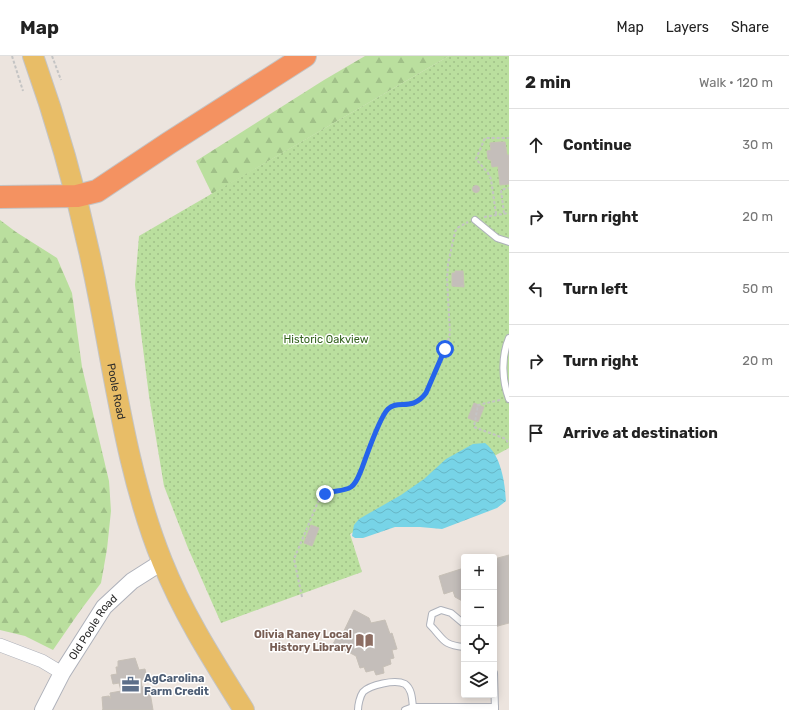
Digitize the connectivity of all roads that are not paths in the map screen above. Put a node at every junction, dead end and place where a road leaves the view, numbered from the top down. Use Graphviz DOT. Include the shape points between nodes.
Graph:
graph roads {
  1 [pos="33,56"];
  2 [pos="305,56"];
  3 [pos="77,196"];
  4 [pos="0,197"];
  5 [pos="475,220"];
  6 [pos="509,242"];
  7 [pos="509,338"];
  8 [pos="509,399"];
  9 [pos="162,562"];
  10 [pos="461,621"];
  11 [pos="0,645"];
  12 [pos="461,647"];
  13 [pos="62,673"];
  14 [pos="495,698"];
  15 [pos="413,707"];
  16 [pos="495,708"];
  17 [pos="43,710"];
  18 [pos="244,710"];
  19 [pos="358,710"];
  20 [pos="405,710"];
  1 -- 3 [label="main road, Poole Road" via="52,81 61,140"];
  2 -- 3 [label="highway" via="97,191"];
  3 -- 4 [label="highway"];
  3 -- 9 [label="main road, Poole Road" via="92,260 127,446"];
  5 -- 6 [label="lane" via="497,238"];
  7 -- 8 [label="lane" via="503,361 504,382"];
  9 -- 13 [label="street, Old Poole Road" via="132,582 104,607"];
  9 -- 18 [label="main road, Poole Road" via="190,620"];
  10 -- 12 [label="lane" via="451,613 441,610 432,614 430,625 443,640"];
  11 -- 13 [label="street" via="42,661"];
  13 -- 17 [label="street, Old Poole Road"];
  14 -- 16 [label="lane"];
  15 -- 16 [label="lane"];
  15 -- 19 [label="lane" via="412,693 405,684 387,682 369,688 363,693"];
  15 -- 20 [label="lane"];
}
